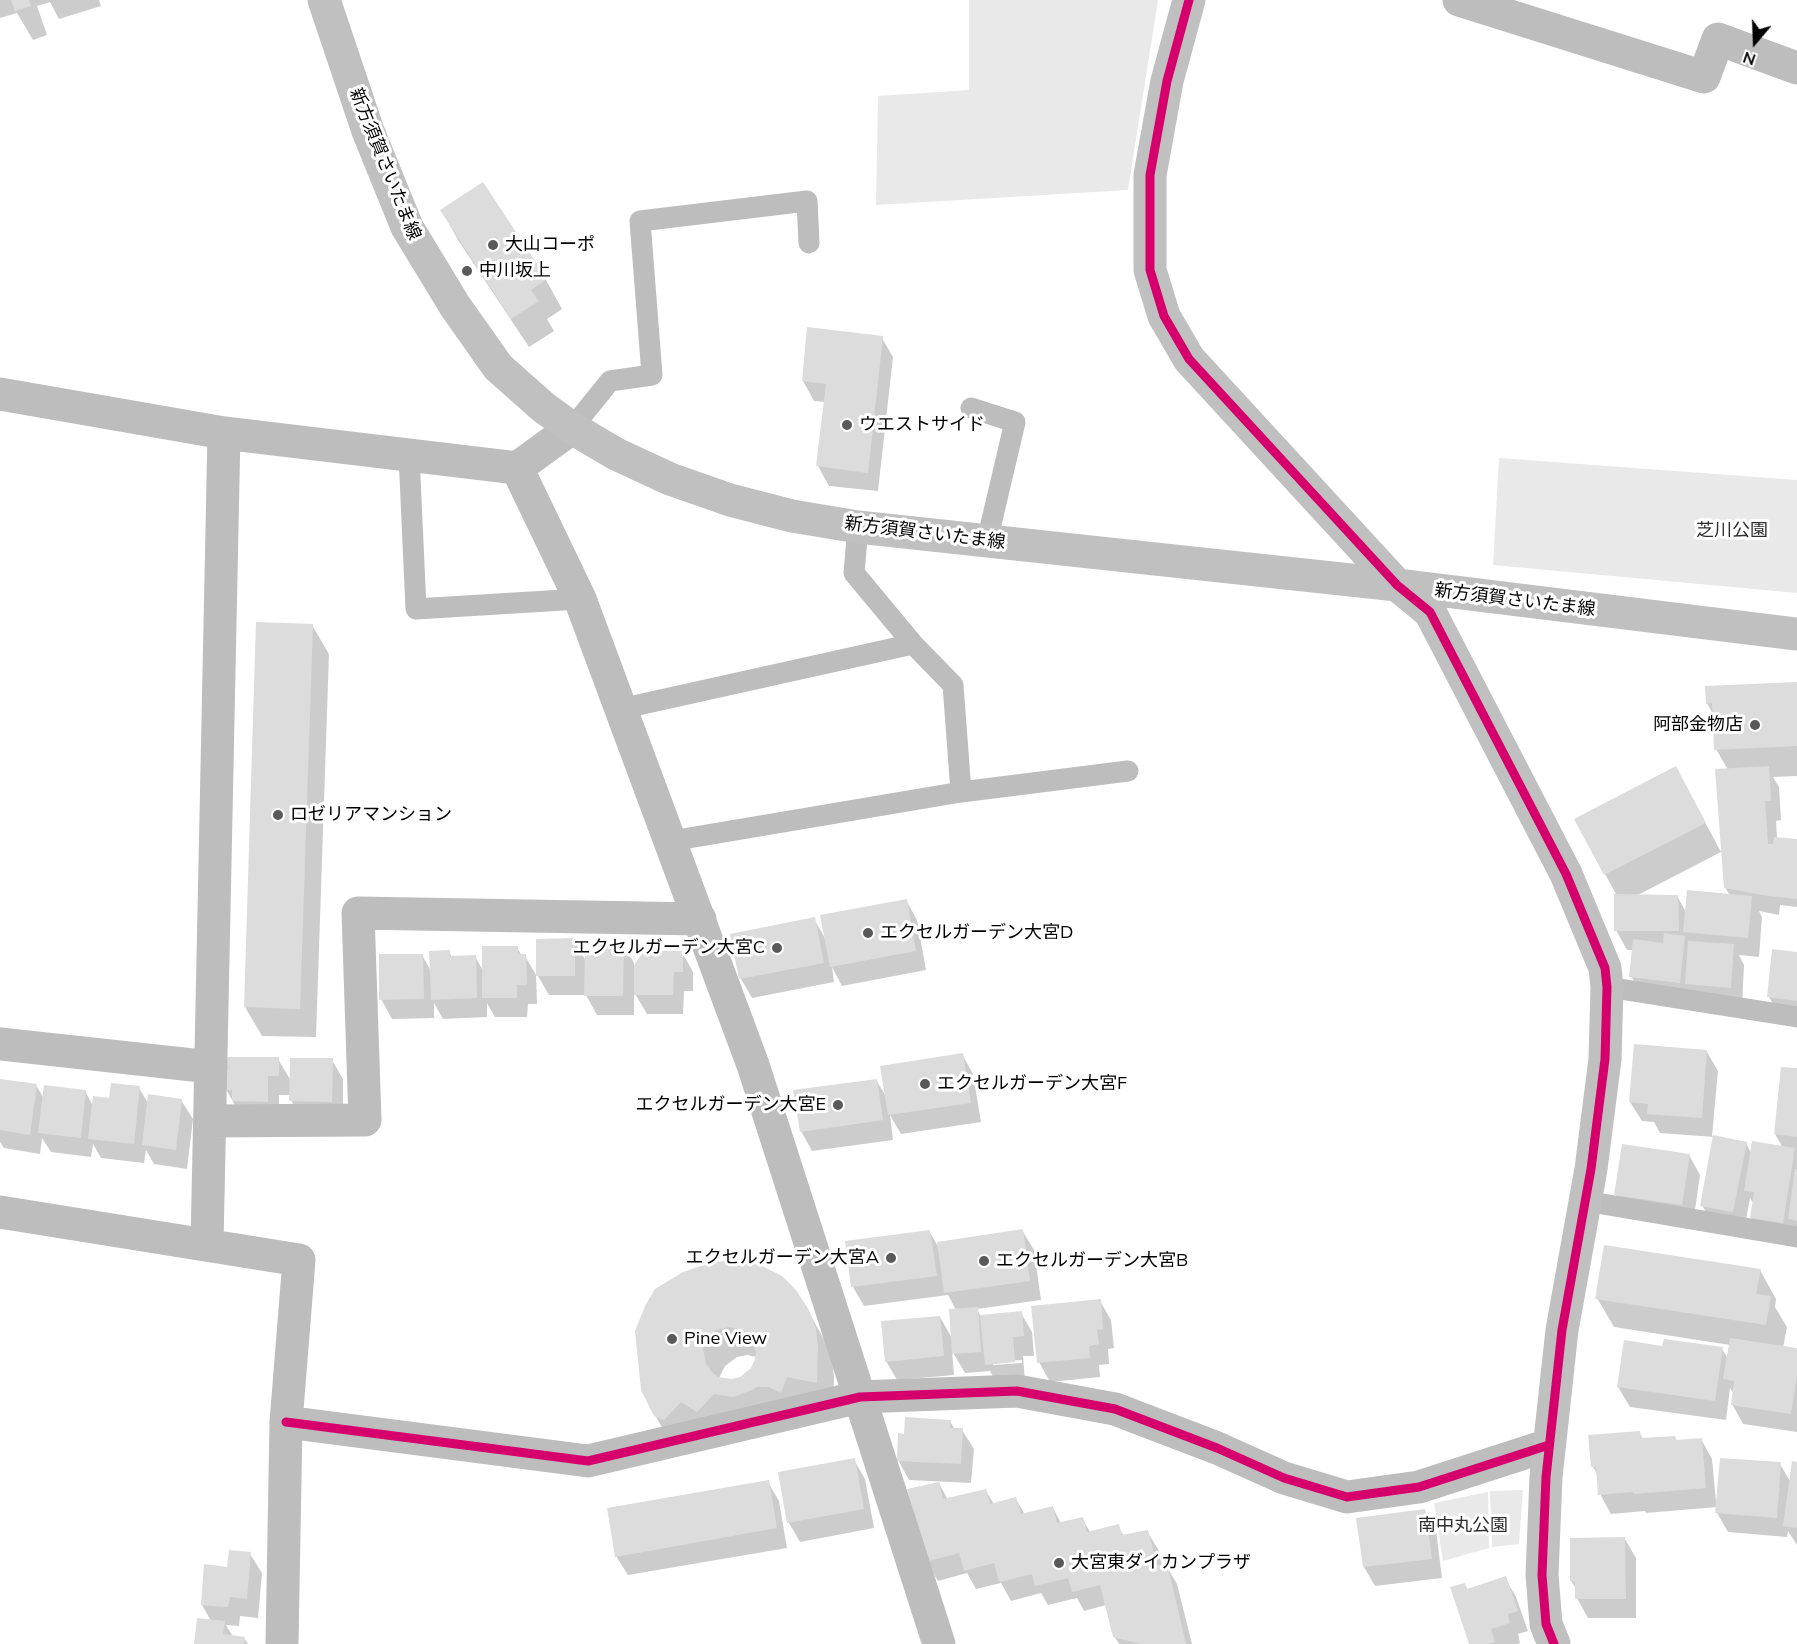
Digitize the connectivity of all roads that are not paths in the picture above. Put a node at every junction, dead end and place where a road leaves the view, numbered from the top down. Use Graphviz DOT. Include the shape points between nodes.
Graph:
graph roads {
  1 [pos="324,0"];
  2 [pos="1189,0"];
  3 [pos="1460,0"];
  4 [pos="1797,68"];
  5 [pos="809,243"];
  6 [pos="0,394"];
  7 [pos="971,408"];
  8 [pos="572,428"];
  9 [pos="224,433"];
  10 [pos="409,456"];
  11 [pos="517,468"];
  12 [pos="858,527"];
  13 [pos="987,541"];
  14 [pos="1397,585"];
  15 [pos="580,599"];
  16 [pos="1797,634"];
  17 [pos="913,644"];
  18 [pos="620,709"];
  19 [pos="1128,771"];
  20 [pos="961,792"];
  21 [pos="671,841"];
  22 [pos="700,919"];
  23 [pos="1607,987"];
  24 [pos="1797,1017"];
  25 [pos="0,1044"];
  26 [pos="211,1067"];
  27 [pos="210,1121"];
  28 [pos="1585,1201"];
  29 [pos="0,1212"];
  30 [pos="1797,1237"];
  31 [pos="207,1244"];
  32 [pos="860,1397"];
  33 [pos="286,1422"];
  34 [pos="1549,1445"];
  35 [pos="282,1644"];
  36 [pos="939,1644"];
  37 [pos="1554,1644"];
  1 -- 8 [label="street, 新方須賀さいたま線" via="368,131 407,226 455,306 498,367"];
  2 -- 14 [label="street" via="1167,81 1150,175 1150,270 1164,316 1189,359"];
  3 -- 4 [label="street" via="1704,77 1718,39"];
  5 -- 8 [label="lane" via="807,201 640,221 652,375 610,381"];
  6 -- 9 [label="street"];
  7 -- 13 [label="lane" via="1015,422"];
  8 -- 11 [label="street"];
  8 -- 12 [label="street, 新方須賀さいたま線" via="670,479 730,500"];
  9 -- 10 [label="street"];
  9 -- 26 [label="street"];
  10 -- 11 [label="street"];
  10 -- 15 [label="lane" via="416,609"];
  11 -- 15 [label="street"];
  12 -- 13 [label="street, 新方須賀さいたま線"];
  12 -- 17 [label="lane" via="854,573"];
  13 -- 14 [label="street, 新方須賀さいたま線"];
  14 -- 16 [label="street, 新方須賀さいたま線"];
  14 -- 23 [label="street" via="1430,612 1561,863 1605,968"];
  15 -- 18 [label="street"];
  17 -- 18 [label="lane"];
  17 -- 20 [label="lane" via="953,685"];
  18 -- 21 [label="street"];
  19 -- 20 [label="lane"];
  20 -- 21 [label="lane"];
  21 -- 22 [label="street"];
  22 -- 27 [label="street" via="358,913 364,1120"];
  22 -- 32 [label="street" via="753,1065"];
  23 -- 24 [label="lane"];
  23 -- 28 [label="street" via="1605,1059"];
  25 -- 26 [label="street"];
  26 -- 27 [label="street"];
  27 -- 31 [label="street"];
  28 -- 30 [label="lane"];
  28 -- 34 [label="street" via="1562,1330"];
  29 -- 31 [label="street"];
  31 -- 33 [label="street" via="299,1260"];
  32 -- 33 [label="street" via="588,1461"];
  32 -- 34 [label="street" via="1017,1391 1115,1409 1284,1478 1347,1497 1419,1487"];
  32 -- 36 [label="street"];
  33 -- 35 [label="street"];
  34 -- 37 [label="street" via="1542,1575 1546,1624"];
}
